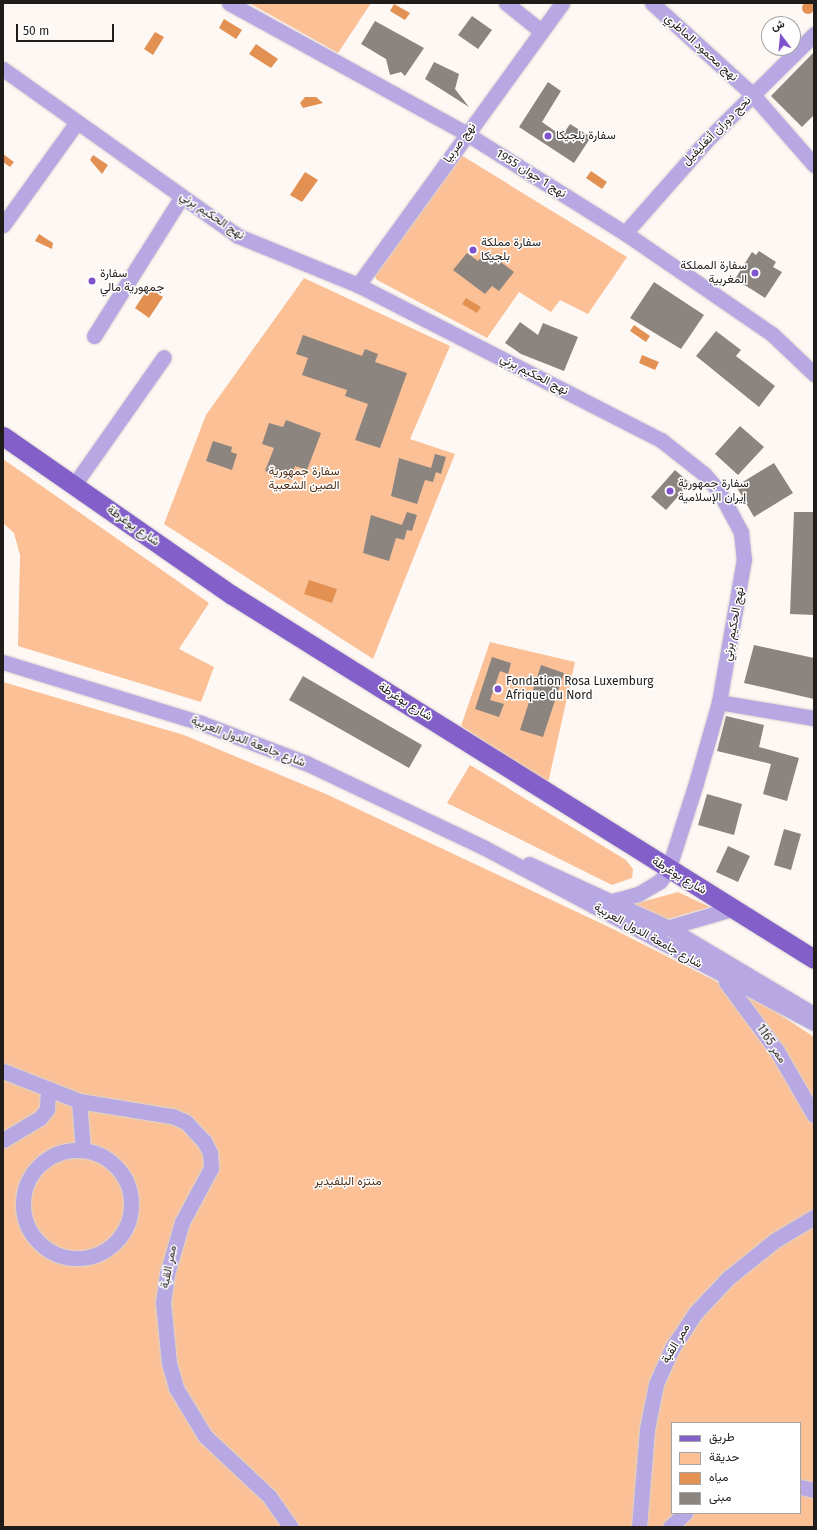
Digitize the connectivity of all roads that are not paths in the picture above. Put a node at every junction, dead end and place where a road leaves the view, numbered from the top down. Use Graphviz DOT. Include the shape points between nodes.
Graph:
graph roads {
  1 [pos="229,3"];
  2 [pos="506,3"];
  3 [pos="562,3"];
  4 [pos="652,3"];
  5 [pos="541,31"];
  6 [pos="814,34"];
  7 [pos="3,70"];
  8 [pos="753,95"];
  9 [pos="77,122"];
  10 [pos="467,134"];
  11 [pos="814,165"];
  12 [pos="182,196"];
  13 [pos="3,224"];
  14 [pos="625,233"];
  15 [pos="358,285"];
  16 [pos="94,336"];
  17 [pos="164,357"];
  18 [pos="814,374"];
  19 [pos="3,436"];
  20 [pos="74,485"];
  21 [pos="3,662"];
  22 [pos="719,702"];
  23 [pos="814,718"];
  24 [pos="483,847"];
  25 [pos="668,870"];
  26 [pos="613,901"];
  27 [pos="594,906"];
  28 [pos="735,908"];
  29 [pos="669,928"];
  30 [pos="642,932"];
  31 [pos="814,959"];
  32 [pos="722,976"];
  33 [pos="814,1015"];
  34 [pos="814,1022"];
  35 [pos="3,1071"];
  36 [pos="48,1090"];
  37 [pos="79,1101"];
  38 [pos="814,1115"];
  39 [pos="3,1140"];
  40 [pos="83,1150"];
  41 [pos="814,1217"];
  42 [pos="801,1487"];
  43 [pos="814,1490"];
  44 [pos="684,1514"];
  45 [pos="291,1527"];
  46 [pos="639,1527"];
  47 [pos="670,1527"];
  1 -- 10 [label="street, نهج 1 جوان 1955"];
  2 -- 5 [label="street"];
  3 -- 5 [label="street, نهج صربيا"];
  4 -- 8 [label="street, نهج محمود الماطري"];
  5 -- 10 [label="street, نهج صربيا"];
  6 -- 8 [label="street, نحج دوران أنغليفيل"];
  7 -- 9 [label="street, نهج الحكيم برني"];
  8 -- 11 [label="street, نهج محمود الماطري"];
  8 -- 14 [label="street, نحج دوران أنغليفيل" via="675,174"];
  9 -- 12 [label="street, نهج الحكيم برني"];
  9 -- 13 [label="street"];
  10 -- 14 [label="street, نهج 1 جوان 1955"];
  10 -- 15 [label="street, نهج صربيا"];
  12 -- 15 [label="street, نهج الحكيم برني" via="238,236"];
  12 -- 16 [label="street"];
  14 -- 18 [label="street, نهج 1 جوان 1955" via="772,334"];
  15 -- 22 [label="street, نهج الحكيم برني" via="662,440 704,474 731,509 741,532 744,559"];
  17 -- 20 [label="street"];
  19 -- 20 [label="main road, شارع يوغرطة"];
  20 -- 25 [label="main road, شارع يوغرطة" via="232,595"];
  21 -- 24 [label="street, شارع جامعة الدول العربية" via="243,739 306,763"];
  22 -- 23 [label="street"];
  22 -- 25 [label="street, نهج الحكيم برني"];
  24 -- 26 [label="street, شارع جامعة الدول العربية"];
  24 -- 27 [label="street, شارع جامعة الدول العربية"];
  25 -- 26 [label="street" via="649,889"];
  25 -- 28 [label="main road, شارع يوغرطة"];
  26 -- 27 [label="street"];
  26 -- 29 [label="street, شارع جامعة الدول العربية"];
  27 -- 30 [label="street, شارع جامعة الدول العربية"];
  28 -- 29 [label="street"];
  28 -- 31 [label="main road, شارع يوغرطة"];
  29 -- 30 [label="street"];
  29 -- 33 [label="street, شارع جامعة الدول العربية"];
  30 -- 32 [label="street, شارع جامعة الدول العربية"];
  32 -- 34 [label="street, شارع جامعة الدول العربية"];
  32 -- 38 [label="street, ممر 1165" via="777,1051"];
  35 -- 36 [label="street, ممر القبة"];
  36 -- 37 [label="street, ممر القبة"];
  36 -- 39 [label="street" via="50,1100 40,1118"];
  37 -- 40 [label="street"];
  37 -- 45 [label="street, ممر القبة" via="172,1116 198,1132 210,1153 205,1183 182,1222 166,1274 163,1302 169,1363 176,1388 205,1436 269,1496"];
  40 -- 40 [label="street" via="68,1151 40,1165 30,1177 23,1207 26,1223 45,1247 74,1258 93,1256 109,1248 122,1234 130,1218 131,1199 127,1181 116,1166 101,1155"];
  41 -- 46 [label="street, ممر القبة" via="774,1241 728,1278 696,1312 672,1348 656,1384 647,1429"];
  42 -- 43 [label="street"];
  44 -- 47 [label="street"];
}
